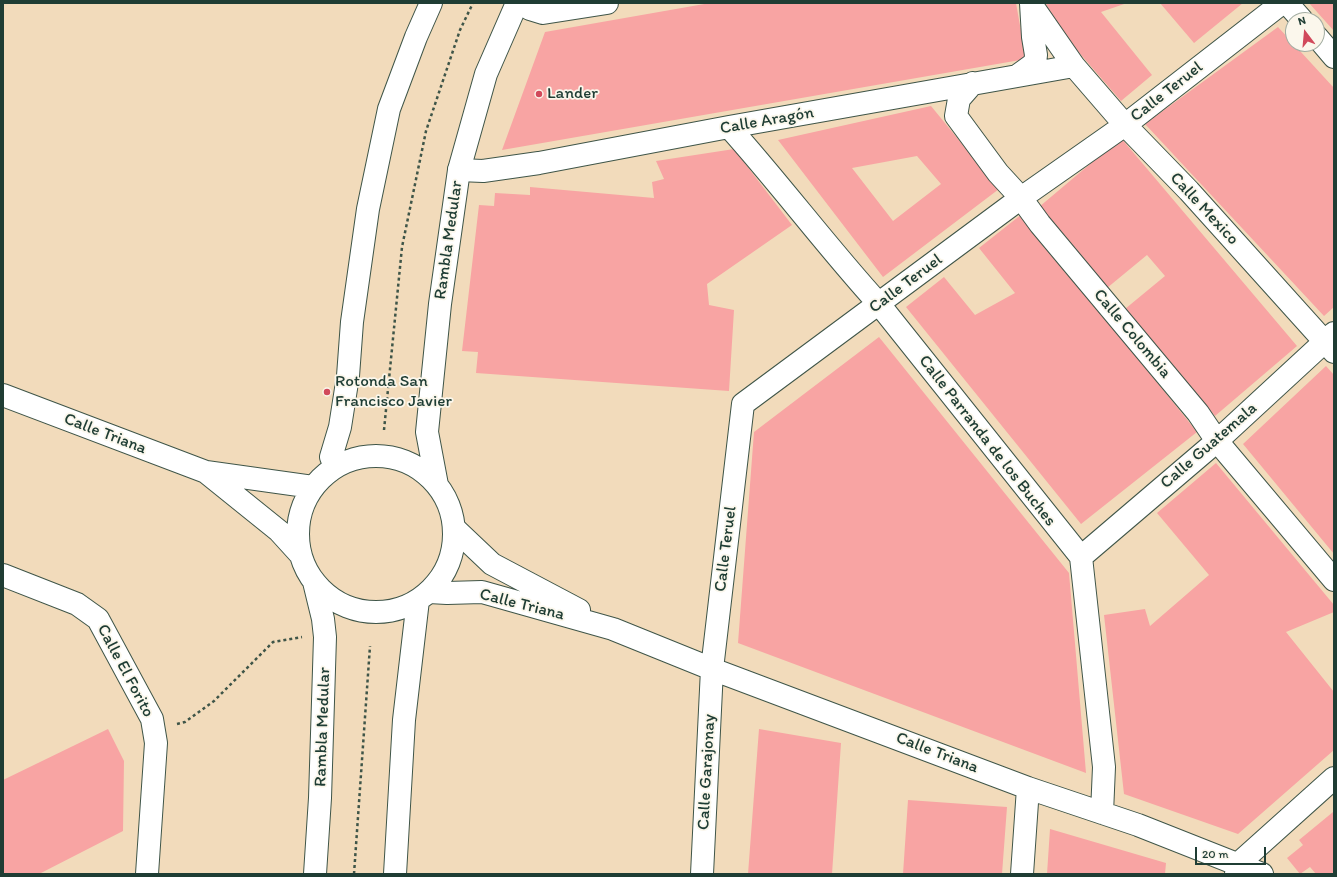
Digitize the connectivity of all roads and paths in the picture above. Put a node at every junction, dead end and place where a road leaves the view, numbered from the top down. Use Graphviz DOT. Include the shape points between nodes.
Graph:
graph roads {
  1 [pos="431,3"];
  2 [pos="473,3"];
  3 [pos="517,3"];
  4 [pos="521,3"];
  5 [pos="607,3"];
  6 [pos="1282,3"];
  7 [pos="1287,3"];
  8 [pos="1031,4"];
  9 [pos="1295,12"];
  10 [pos="1325,46"];
  11 [pos="1334,57"];
  12 [pos="1074,66"];
  13 [pos="1017,76"];
  14 [pos="973,83"];
  15 [pos="1125,125"];
  16 [pos="729,127"];
  17 [pos="459,170"];
  18 [pos="1021,198"];
  19 [pos="879,304"];
  20 [pos="1331,342"];
  21 [pos="3,395"];
  22 [pos="384,430"];
  23 [pos="1218,441"];
  24 [pos="335,467"];
  25 [pos="206,472"];
  26 [pos="437,485"];
  27 [pos="313,487"];
  28 [pos="454,528"];
  29 [pos="299,553"];
  30 [pos="1081,557"];
  31 [pos="3,575"];
  32 [pos="1334,580"];
  33 [pos="314,582"];
  34 [pos="423,596"];
  35 [pos="613,629"];
  36 [pos="306,636"];
  37 [pos="370,646"];
  38 [pos="712,669"];
  39 [pos="154,730"];
  40 [pos="1334,778"];
  41 [pos="1028,788"];
  42 [pos="1102,813"];
  43 [pos="1236,869"];
  44 [pos="147,874"];
  45 [pos="315,874"];
  46 [pos="354,874"];
  47 [pos="395,874"];
  48 [pos="702,874"];
  49 [pos="1022,874"];
  50 [pos="1262,874"];
  1 -- 24 [label="street" via="389,109 368,209 352,322 348,376 340,427 331,457"];
  2 -- 22 [label="path" via="460,30 426,131 402,247"];
  3 -- 17 [label="street, Rambla Medular" via="486,74"];
  4 -- 5 [label="street" via="543,13"];
  6 -- 15 [label="street, Calle Teruel"];
  7 -- 9 [label="street"];
  8 -- 12 [label="street, Calle Mexico"];
  8 -- 13 [label="street" via="1035,62"];
  10 -- 11 [label="street"];
  12 -- 13 [label="street, Calle Aragón"];
  12 -- 15 [label="street, Calle Mexico"];
  13 -- 14 [label="street, Calle Aragón"];
  14 -- 16 [label="street, Calle Aragón"];
  14 -- 18 [label="street, Calle Colombia" via="959,99 956,116 998,173"];
  15 -- 18 [label="street, Calle Teruel"];
  15 -- 20 [label="street, Calle Mexico"];
  16 -- 17 [label="street, Calle Aragón" via="539,163 483,171"];
  16 -- 19 [label="street, Calle Parranda de los Buches"];
  17 -- 26 [label="street, Rambla Medular" via="440,304 427,432"];
  18 -- 19 [label="street, Calle Teruel"];
  18 -- 23 [label="street, Calle Colombia" via="1198,413"];
  19 -- 30 [label="street, Calle Parranda de los Buches"];
  19 -- 38 [label="street, Calle Teruel" via="744,404"];
  20 -- 23 [label="street, Calle Guatemala"];
  21 -- 25 [label="street, Calle Triana"];
  23 -- 30 [label="street, Calle Guatemala"];
  23 -- 32 [label="street, Calle Colombia"];
  24 -- 26 [label="street" via="361,458 389,457 415,467"];
  24 -- 27 [label="street"];
  25 -- 27 [label="street, Calle Triana"];
  25 -- 29 [label="street, Calle Triana" via="279,531"];
  26 -- 28 [label="street" via="449,506"];
  27 -- 29 [label="street" via="298,522"];
  28 -- 34 [label="street" via="452,552 444,574"];
  28 -- 35 [label="street, Calle Triana" via="492,564"];
  29 -- 33 [label="street"];
  30 -- 42 [label="street" via="1104,767"];
  31 -- 39 [label="street, Calle El Forito" via="77,604 98,619 152,719"];
  33 -- 34 [label="street" via="328,596 349,608 372,612 396,610"];
  33 -- 45 [label="street, Rambla Medular" via="326,637"];
  34 -- 35 [label="street, Calle Triana" via="482,592"];
  34 -- 47 [label="street" via="404,720"];
  35 -- 38 [label="street, Calle Triana"];
  36 -- 39 [label="path" via="273,642 214,701 185,722"];
  37 -- 46 [label="path"];
  38 -- 41 [label="street, Calle Triana"];
  38 -- 48 [label="street, Calle Garajonay"];
  39 -- 44 [label="street, Calle El Forito" via="156,743"];
  40 -- 43 [label="street"];
  41 -- 42 [label="street, Calle Triana"];
  41 -- 49 [label="street"];
  42 -- 43 [label="street, Calle Triana" via="1138,825"];
  43 -- 50 [label="street, Calle Triana"];
}
